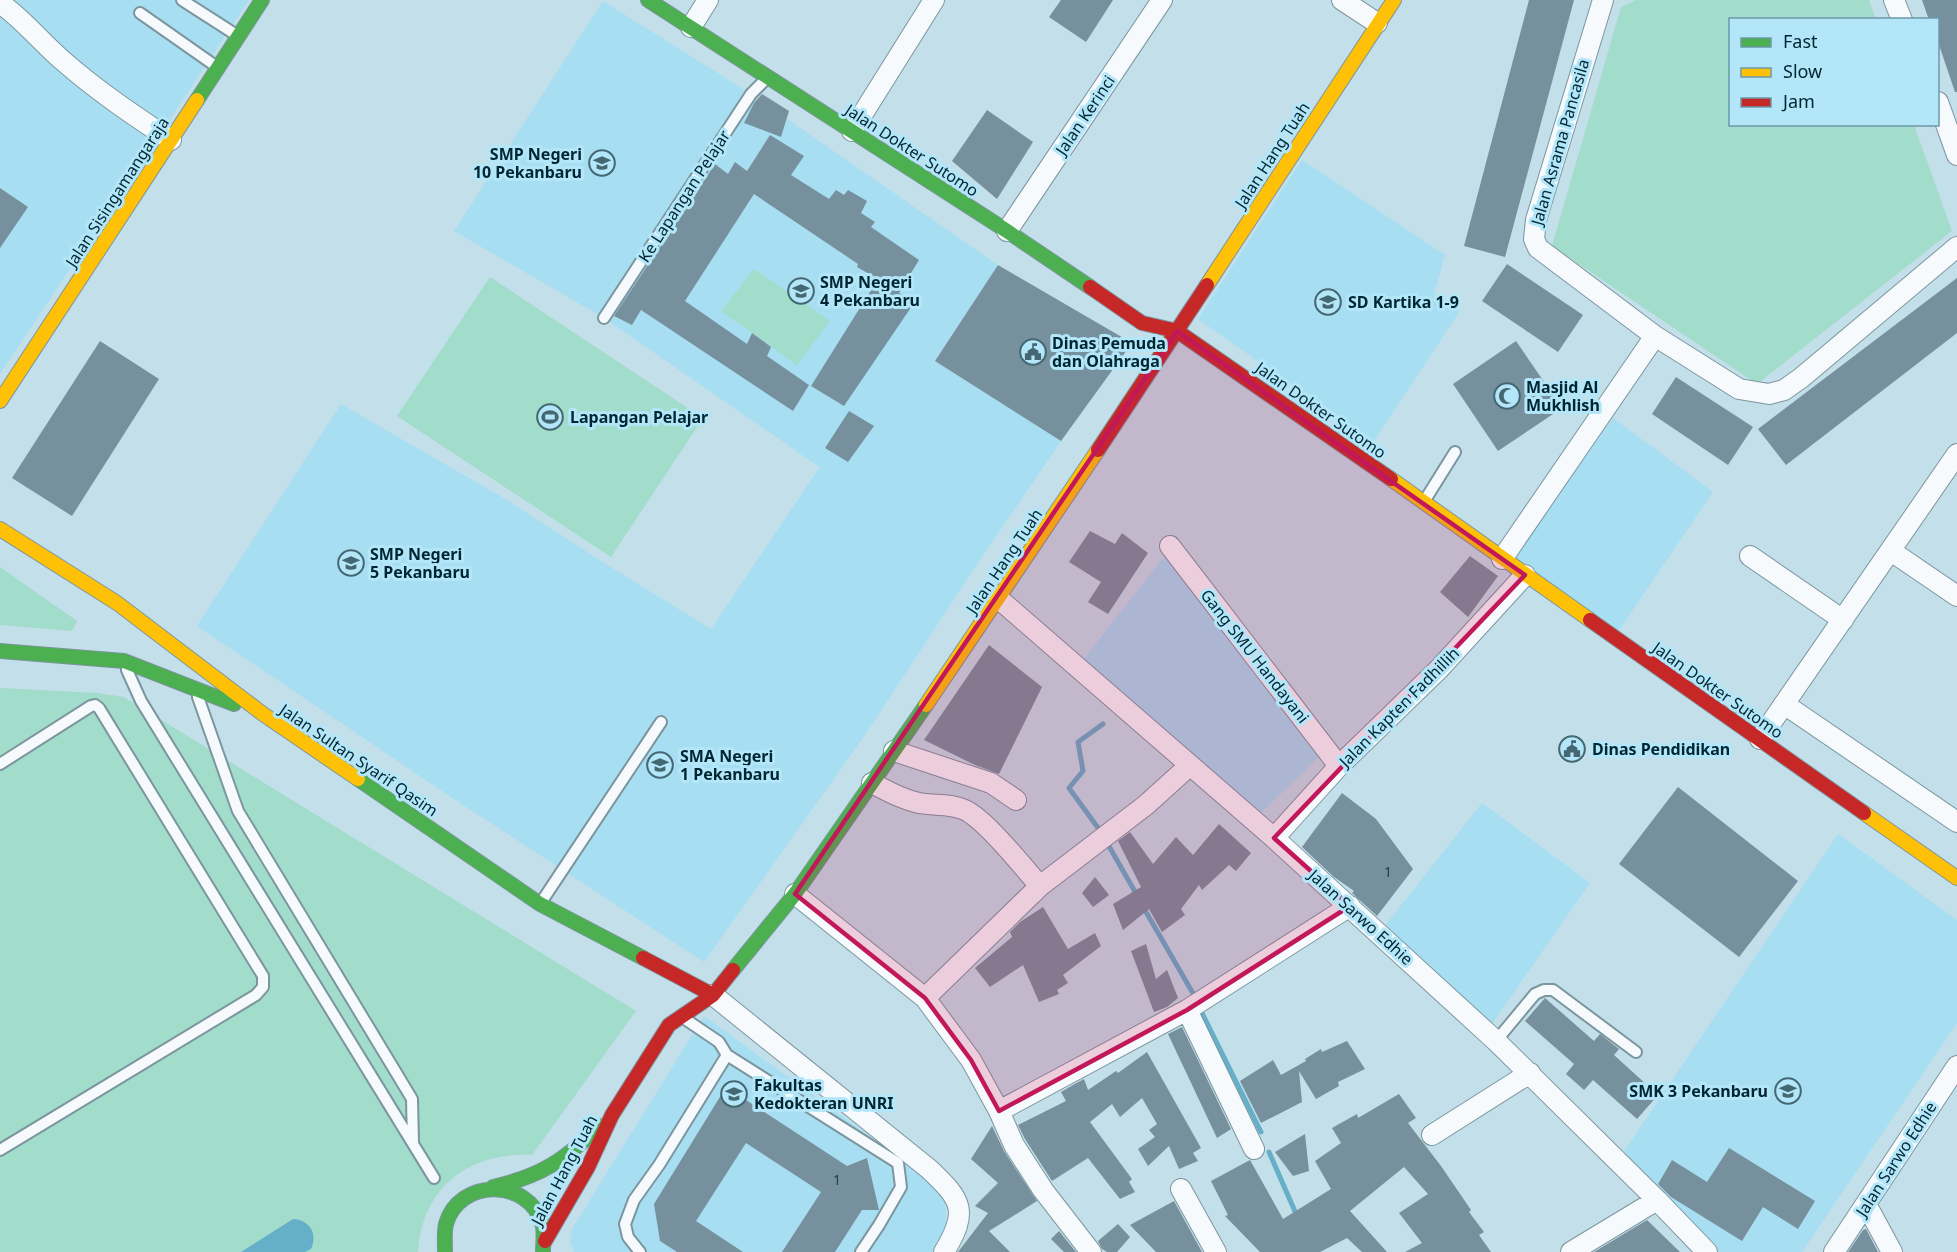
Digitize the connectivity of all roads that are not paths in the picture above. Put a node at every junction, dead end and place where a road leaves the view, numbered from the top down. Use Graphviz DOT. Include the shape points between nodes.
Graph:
graph roads {
  1 [pos="182,0"];
  2 [pos="262,0"];
  3 [pos="648,0"];
  4 [pos="708,0"];
  5 [pos="934,0"];
  6 [pos="1162,0"];
  7 [pos="1342,0"];
  8 [pos="1394,0"];
  9 [pos="1602,0"];
  10 [pos="1894,0"];
  11 [pos="0,3"];
  12 [pos="140,13"];
  13 [pos="1901,18"];
  14 [pos="1377,23"];
  15 [pos="691,27"];
  16 [pos="238,36"];
  17 [pos="217,67"];
  18 [pos="769,77"];
  19 [pos="1939,105"];
  20 [pos="852,131"];
  21 [pos="171,140"];
  22 [pos="1957,155"];
  23 [pos="1007,231"];
  24 [pos="1957,248"];
  25 [pos="604,318"];
  26 [pos="1177,331"];
  27 [pos="1655,336"];
  28 [pos="0,401"];
  29 [pos="1455,452"];
  30 [pos="1957,454"];
  31 [pos="1423,502"];
  32 [pos="0,529"];
  33 [pos="1170,546"];
  34 [pos="1891,551"];
  35 [pos="1750,556"];
  36 [pos="1502,559"];
  37 [pos="1525,575"];
  38 [pos="1957,596"];
  39 [pos="999,599"];
  40 [pos="1843,620"];
  41 [pos="0,651"];
  42 [pos="124,661"];
  43 [pos="196,690"];
  44 [pos="1784,704"];
  45 [pos="262,714"];
  46 [pos="661,722"];
  47 [pos="1760,739"];
  48 [pos="894,751"];
  49 [pos="0,764"];
  50 [pos="1189,766"];
  51 [pos="1339,766"];
  52 [pos="872,783"];
  53 [pos="1016,800"];
  54 [pos="1957,822"];
  55 [pos="1274,838"];
  56 [pos="1957,878"];
  57 [pos="1040,886"];
  58 [pos="795,894"];
  59 [pos="540,904"];
  60 [pos="1350,906"];
  61 [pos="713,995"];
  62 [pos="925,998"];
  63 [pos="1187,1010"];
  64 [pos="682,1017"];
  65 [pos="1496,1041"];
  66 [pos="1636,1053"];
  67 [pos="727,1055"];
  68 [pos="1957,1066"];
  69 [pos="1530,1073"];
  70 [pos="999,1111"];
  71 [pos="612,1115"];
  72 [pos="1432,1135"];
  73 [pos="413,1142"];
  74 [pos="1254,1149"];
  75 [pos="0,1150"];
  76 [pos="434,1178"];
  77 [pos="493,1187"];
  78 [pos="1181,1189"];
  79 [pos="1657,1200"];
  80 [pos="1866,1204"];
  81 [pos="546,1248"];
  82 [pos="446,1252"];
  83 [pos="640,1252"];
  84 [pos="861,1252"];
  85 [pos="944,1252"];
  86 [pos="1091,1252"];
  87 [pos="1216,1252"];
  88 [pos="1571,1252"];
  89 [pos="1707,1252"];
  90 [pos="1834,1252"];
  91 [pos="1892,1252"];
  1 -- 16 [label="lane"];
  2 -- 16 [label="main road, Jalan Sisingamangaraja"];
  3 -- 15 [label="main road, Jalan Dokter Sutomo"];
  4 -- 15 [label="street"];
  5 -- 20 [label="street"];
  6 -- 23 [label="street, Jalan Kerinci"];
  7 -- 14 [label="street"];
  8 -- 14 [label="main road, Jalan Hang Tuah"];
  9 -- 27 [label="street, Jalan Asrama Pancasila" via="1536,220 1534,239 1538,248"];
  10 -- 13 [label="street"];
  11 -- 21 [label="street" via="104,96"];
  12 -- 17 [label="lane"];
  14 -- 26 [label="main road, Jalan Hang Tuah"];
  15 -- 18 [label="main road, Jalan Dokter Sutomo"];
  16 -- 17 [label="main road, Jalan Sisingamangaraja"];
  17 -- 21 [label="main road, Jalan Sisingamangaraja"];
  18 -- 20 [label="main road, Jalan Dokter Sutomo"];
  18 -- 25 [label="lane, Ke Lapangan Pelajar" via="751,94"];
  19 -- 22 [label="street"];
  20 -- 23 [label="main road, Jalan Dokter Sutomo"];
  21 -- 28 [label="main road, Jalan Sisingamangaraja"];
  23 -- 26 [label="main road, Jalan Dokter Sutomo" via="1142,322"];
  24 -- 27 [label="street, Jalan Asrama Pancasila" via="1784,390 1769,394 1739,389"];
  26 -- 31 [label="main road, Jalan Dokter Sutomo"];
  26 -- 39 [label="main road, Jalan Hang Tuah"];
  27 -- 36 [label="street"];
  29 -- 31 [label="lane"];
  30 -- 34 [label="street"];
  31 -- 36 [label="main road, Jalan Dokter Sutomo"];
  32 -- 45 [label="main road, Jalan Sultan Syarif Qasim" via="117,603"];
  33 -- 51 [label="street, Gang SMU Handayani"];
  34 -- 38 [label="street"];
  34 -- 40 [label="street"];
  35 -- 40 [label="street"];
  36 -- 37 [label="main road, Jalan Dokter Sutomo"];
  37 -- 47 [label="main road, Jalan Dokter Sutomo"];
  37 -- 51 [label="street, Jalan Kapten Fadhillih" via="1439,669"];
  39 -- 48 [label="main road, Jalan Hang Tuah"];
  39 -- 50 [label="street, Jalan Sarwo Edhie"];
  40 -- 44 [label="street"];
  41 -- 42 [label="main road"];
  42 -- 43 [label="main road"];
  42 -- 73 [label="lane" via="141,702"];
  43 -- 45 [label="main road"];
  43 -- 73 [label="lane" via="238,811 412,1099"];
  44 -- 47 [label="street"];
  44 -- 54 [label="street"];
  45 -- 59 [label="main road, Jalan Sultan Syarif Qasim"];
  46 -- 59 [label="lane"];
  47 -- 56 [label="main road, Jalan Dokter Sutomo"];
  48 -- 52 [label="main road, Jalan Hang Tuah"];
  48 -- 53 [label="street" via="991,783"];
  49 -- 75 [label="lane" via="91,706 99,708 263,976 263,987 256,995"];
  50 -- 55 [label="street, Jalan Sarwo Edhie"];
  50 -- 57 [label="street" via="1146,805"];
  51 -- 55 [label="street, Jalan Kapten Fadhillih"];
  52 -- 57 [label="street" via="901,798 966,810"];
  52 -- 58 [label="main road, Jalan Hang Tuah"];
  55 -- 60 [label="street, Jalan Sarwo Edhie"];
  57 -- 62 [label="street"];
  58 -- 61 [label="main road, Jalan Hang Tuah"];
  58 -- 62 [label="street"];
  59 -- 61 [label="main road, Jalan Sultan Syarif Qasim"];
  60 -- 63 [label="street"];
  60 -- 65 [label="street, Jalan Sarwo Edhie"];
  61 -- 64 [label="main road, Jalan Hang Tuah"];
  61 -- 85 [label="street" via="952,1191 960,1214 956,1232"];
  62 -- 70 [label="street" via="971,1060"];
  63 -- 70 [label="street"];
  63 -- 74 [label="street"];
  64 -- 67 [label="lane" via="719,1042"];
  64 -- 71 [label="main road, Jalan Hang Tuah" via="669,1025"];
  65 -- 66 [label="lane" via="1535,994 1553,990"];
  65 -- 69 [label="street, Jalan Sarwo Edhie"];
  67 -- 83 [label="lane" via="634,1200 626,1224 628,1237"];
  67 -- 84 [label="lane" via="898,1162 901,1187"];
  68 -- 80 [label="street, Jalan Sarwo Edhie"];
  69 -- 72 [label="street"];
  69 -- 79 [label="street, Jalan Sarwo Edhie"];
  70 -- 86 [label="street" via="1014,1145 1043,1190"];
  71 -- 77 [label="main road, Jalan Hang Tuah" via="567,1157 540,1175"];
  71 -- 81 [label="main road, Jalan Hang Tuah"];
  73 -- 76 [label="lane"];
  77 -- 81 [label="main road" via="515,1191 533,1204 543,1224"];
  77 -- 82 [label="main road, Jalan Hang Tuah" via="472,1193 455,1207 445,1227"];
  78 -- 87 [label="street"];
  79 -- 88 [label="street"];
  79 -- 89 [label="street, Jalan Sarwo Edhie"];
  80 -- 90 [label="street, Jalan Sarwo Edhie"];
  80 -- 91 [label="street"];
}
